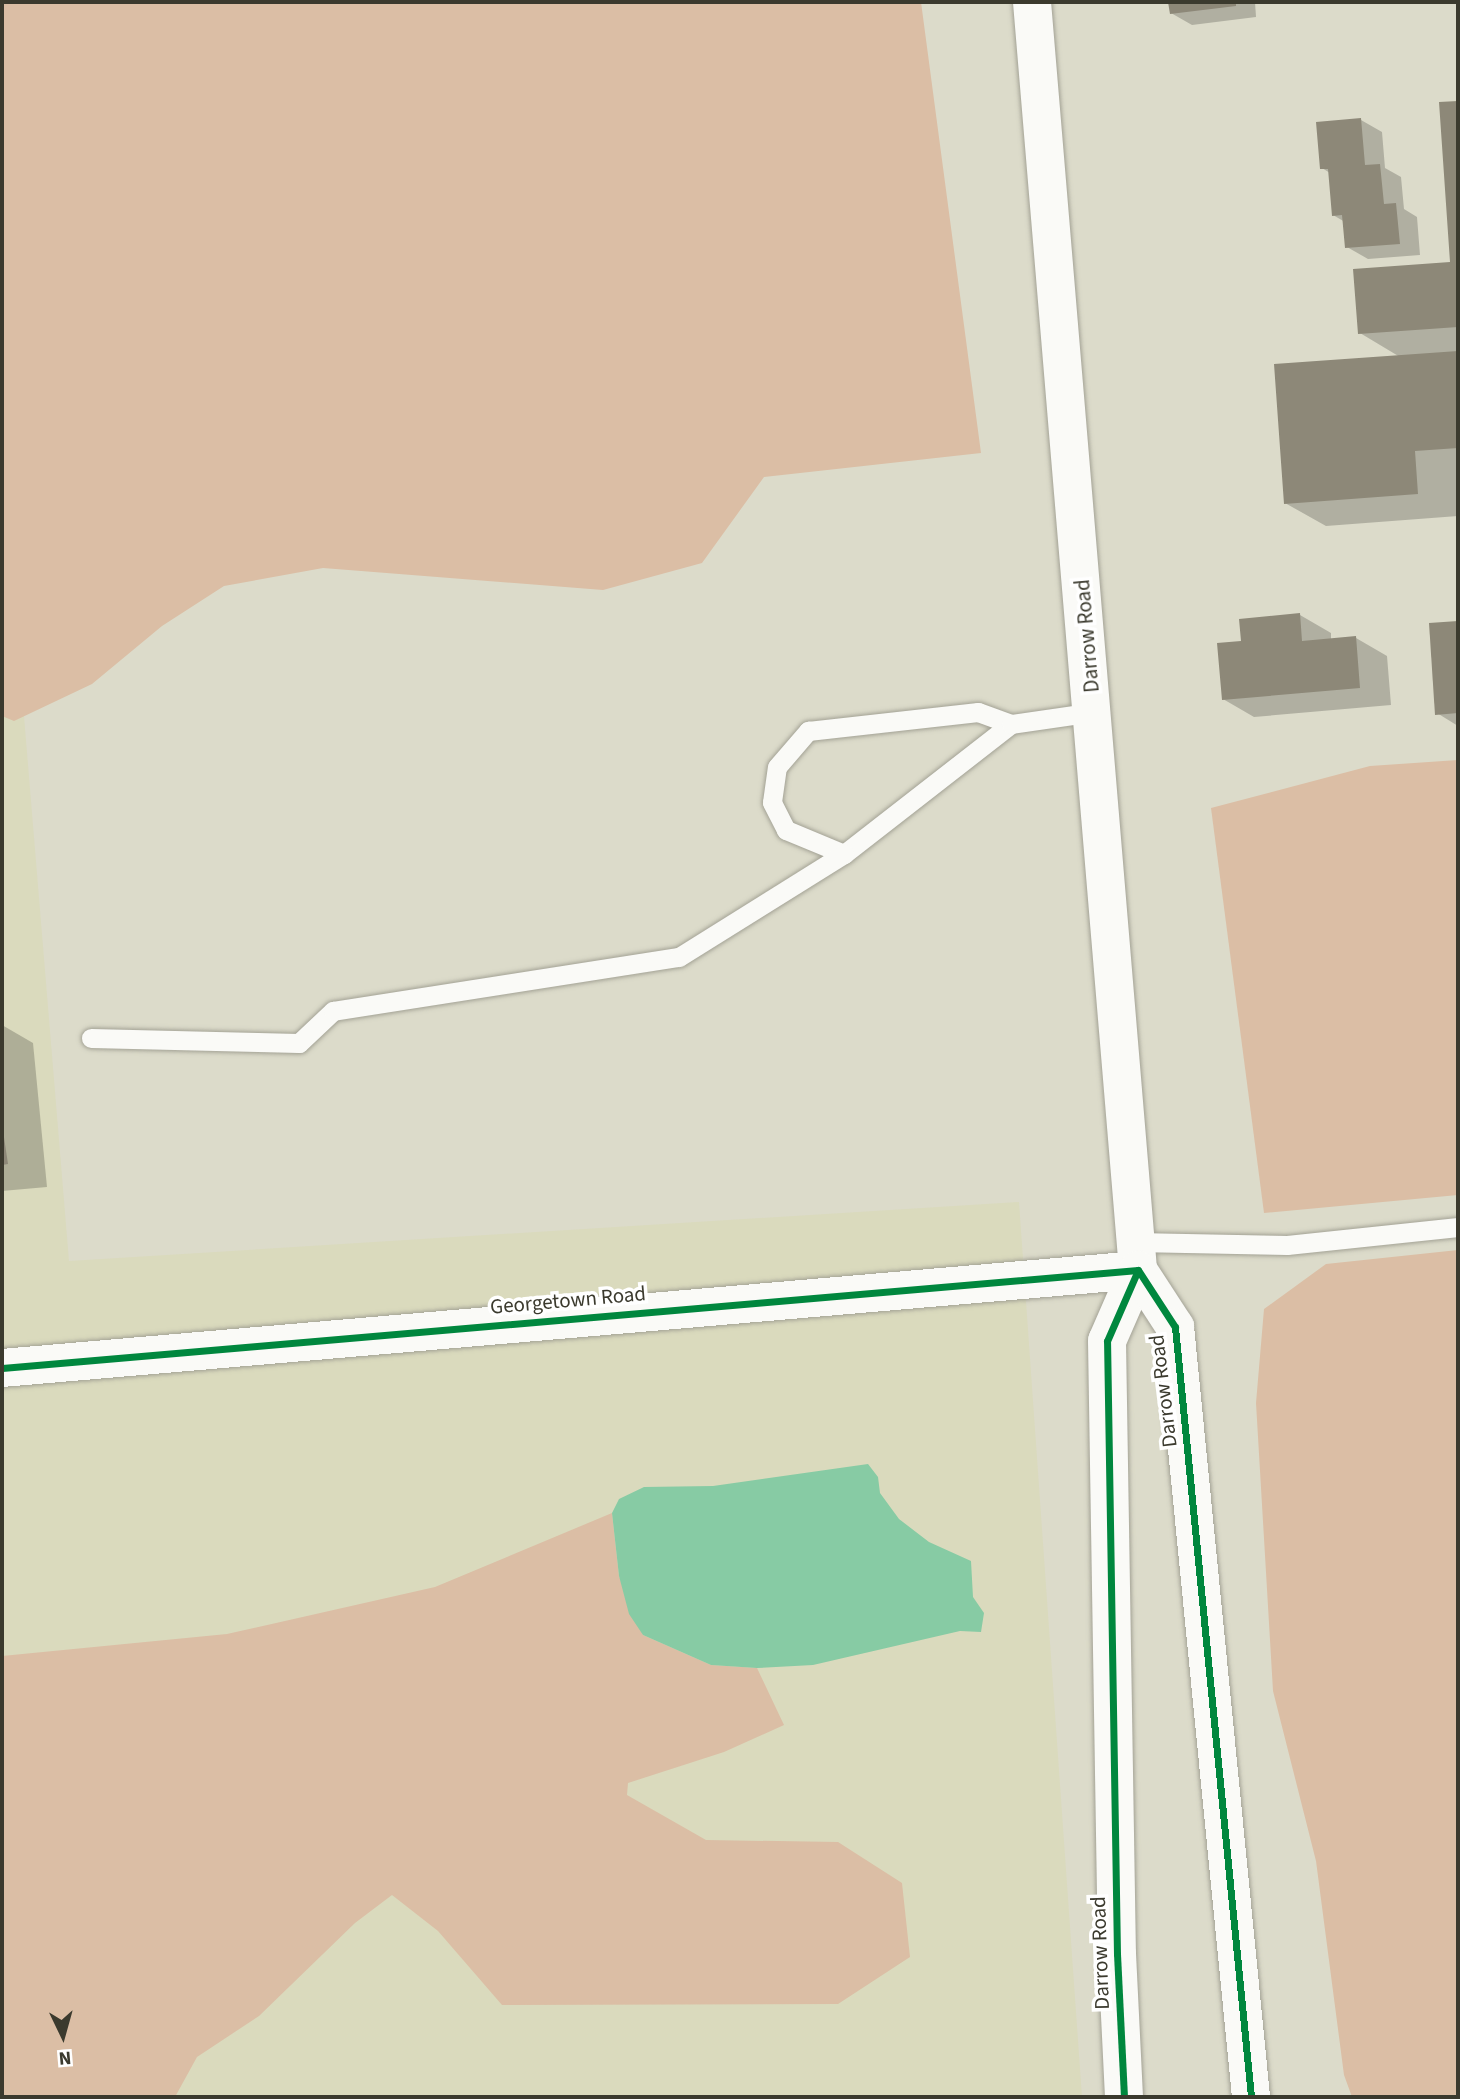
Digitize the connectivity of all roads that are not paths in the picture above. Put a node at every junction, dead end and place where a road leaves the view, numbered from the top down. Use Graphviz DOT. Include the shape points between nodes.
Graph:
graph roads {
  1 [pos="1032,2"];
  2 [pos="1094,712"];
  3 [pos="1011,724"];
  4 [pos="844,853"];
  5 [pos="91,1038"];
  6 [pos="1458,1227"];
  7 [pos="1136,1256"];
  8 [pos="2,1367"];
  9 [pos="1124,2097"];
  10 [pos="1251,2097"];
  1 -- 2 [label="main road, Darrow Road"];
  2 -- 3 [label="lane"];
  2 -- 7 [label="main road, Darrow Road"];
  3 -- 4 [label="lane"];
  3 -- 4 [label="lane" via="978,712 808,731 777,767 772,802 786,830"];
  4 -- 5 [label="lane" via="679,957 333,1011 299,1044"];
  6 -- 7 [label="lane"];
  7 -- 8 [label="main road, Georgetown Road"];
  7 -- 9 [label="main road, Darrow Road" via="1107,1341 1116,1940"];
  7 -- 10 [label="main road, Darrow Road" via="1175,1327"];
}
